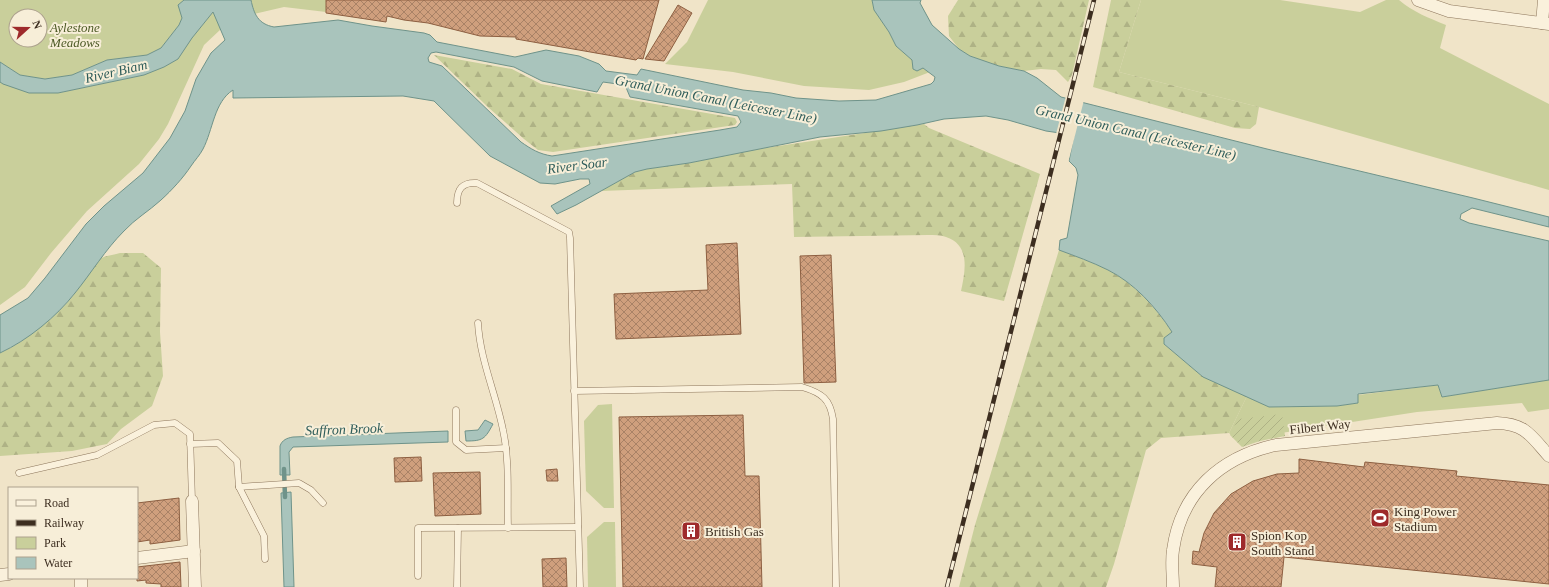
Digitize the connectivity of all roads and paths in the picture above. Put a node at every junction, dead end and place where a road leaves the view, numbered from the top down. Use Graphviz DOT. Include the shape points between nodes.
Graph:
graph roads {
  1 [pos="1418,0"];
  2 [pos="1544,0"];
  3 [pos="1546,24"];
  4 [pos="457,203"];
  5 [pos="478,323"];
  6 [pos="574,391"];
  7 [pos="456,410"];
  8 [pos="190,444"];
  9 [pos="506,448"];
  10 [pos="1549,456"];
  11 [pos="19,473"];
  12 [pos="239,487"];
  13 [pos="192,501"];
  14 [pos="323,503"];
  15 [pos="578,527"];
  16 [pos="458,528"];
  17 [pos="508,528"];
  18 [pos="194,551"];
  19 [pos="138,558"];
  20 [pos="265,559"];
  21 [pos="418,576"];
  22 [pos="195,587"];
  23 [pos="457,587"];
  24 [pos="580,587"];
  25 [pos="836,587"];
  26 [pos="1173,587"];
  1 -- 3 [label="street" via="1448,11"];
  2 -- 3 [label="street"];
  4 -- 6 [label="lane" via="459,190 463,186 477,184 569,232"];
  5 -- 9 [label="lane" via="479,340 495,395"];
  6 -- 15 [label="lane"];
  6 -- 25 [label="lane" via="802,387 814,390 824,397 831,407 834,419"];
  7 -- 9 [label="lane" via="456,442 466,450"];
  8 -- 11 [label="lane" via="190,434 175,423 154,425 97,455"];
  8 -- 12 [label="lane" via="218,443 237,461"];
  8 -- 13 [label="lane"];
  9 -- 17 [label="lane"];
  10 -- 26 [label="street, Filbert Way" via="1531,435 1518,426 1497,423 1260,448 1227,463 1193,496 1175,538"];
  12 -- 14 [label="lane" via="299,483 312,490"];
  12 -- 20 [label="lane" via="264,536"];
  13 -- 18 [label="street"];
  15 -- 17 [label="lane"];
  15 -- 24 [label="lane"];
  16 -- 17 [label="lane"];
  16 -- 21 [label="lane" via="418,528"];
  16 -- 23 [label="lane"];
  18 -- 19 [label="street"];
  18 -- 22 [label="street"];
}
